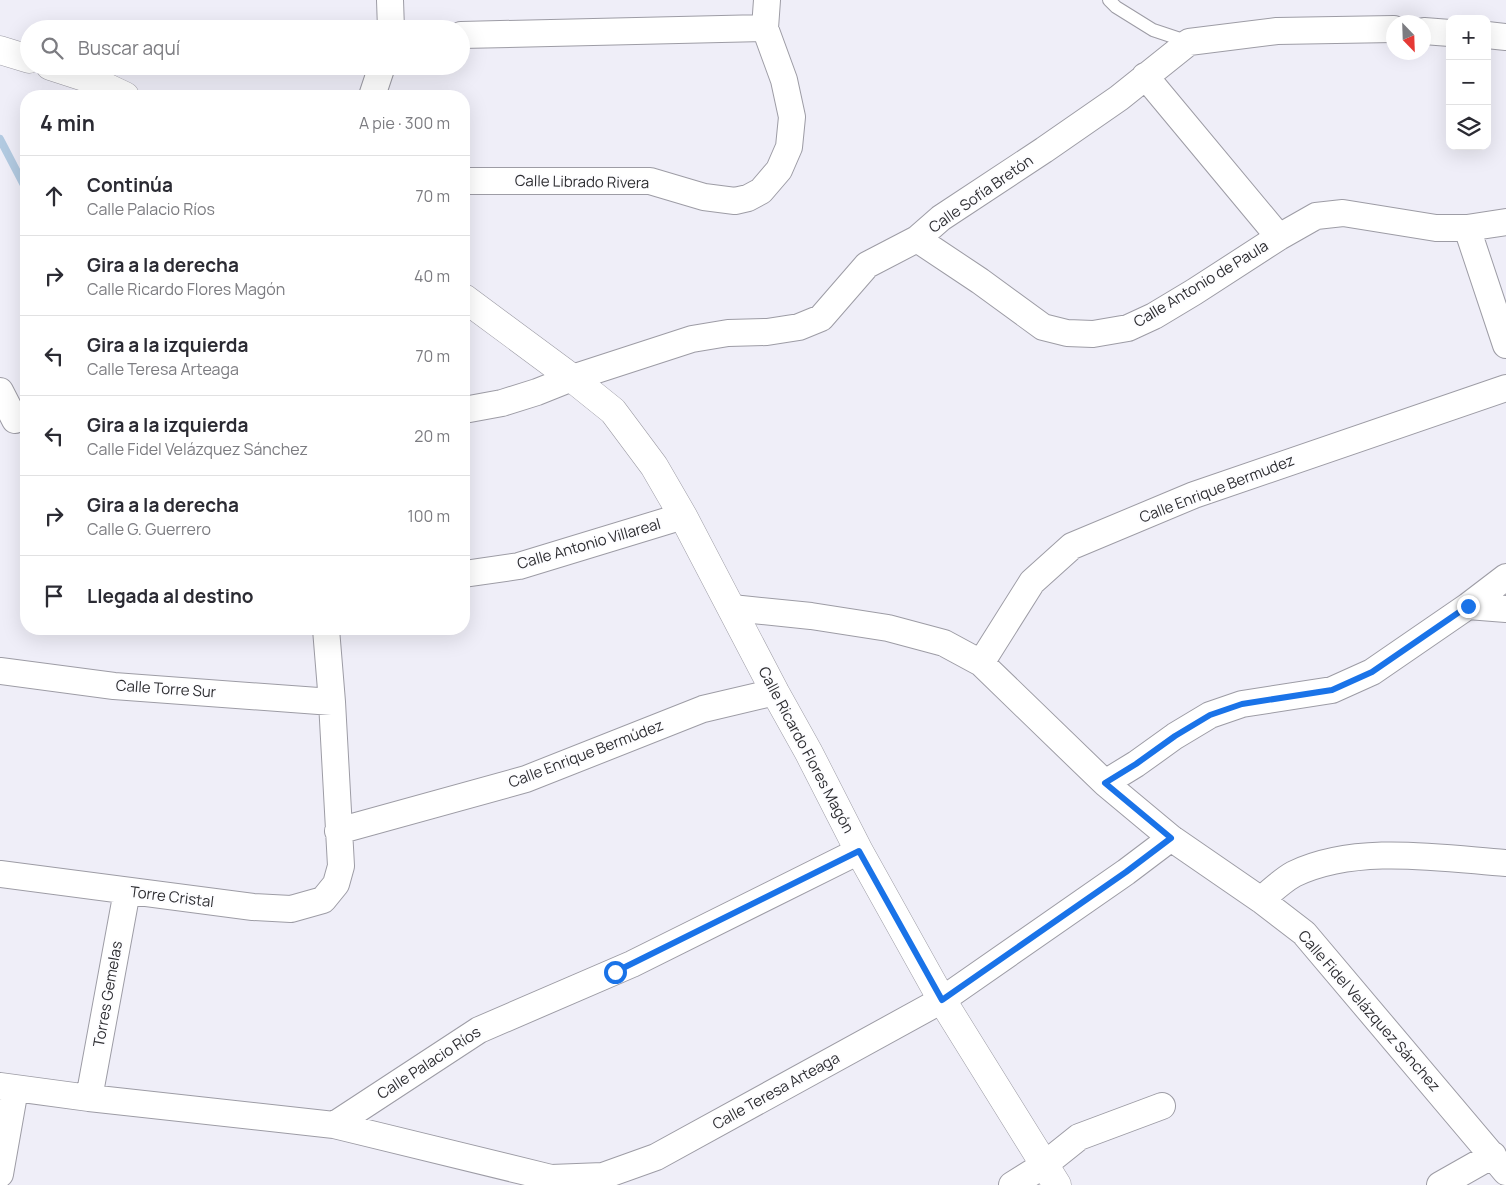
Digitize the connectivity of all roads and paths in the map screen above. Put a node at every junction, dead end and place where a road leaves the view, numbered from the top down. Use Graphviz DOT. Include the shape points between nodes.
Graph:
graph roads {
  1 [pos="390,0"];
  2 [pos="767,0"];
  3 [pos="1109,0"];
  4 [pos="391,20"];
  5 [pos="765,28"];
  6 [pos="1386,29"];
  7 [pos="1431,32"];
  8 [pos="1446,33"];
  9 [pos="470,34"];
  10 [pos="1491,36"];
  11 [pos="1506,37"];
  12 [pos="1189,42"];
  13 [pos="0,50"];
  14 [pos="20,56"];
  15 [pos="78,75"];
  16 [pos="379,75"];
  17 [pos="1146,76"];
  18 [pos="112,90"];
  19 [pos="374,90"];
  20 [pos="470,181"];
  21 [pos="1506,222"];
  22 [pos="1467,228"];
  23 [pos="1280,237"];
  24 [pos="917,239"];
  25 [pos="470,302"];
  26 [pos="1506,345"];
  27 [pos="572,378"];
  28 [pos="1506,388"];
  29 [pos="0,391"];
  30 [pos="470,409"];
  31 [pos="15,420"];
  32 [pos="684,516"];
  33 [pos="470,573"];
  34 [pos="1506,577"];
  35 [pos="1468,606"];
  36 [pos="732,608"];
  37 [pos="1506,609"];
  38 [pos="326,635"];
  39 [pos="981,664"];
  40 [pos="0,671"];
  41 [pos="775,692"];
  42 [pos="332,702"];
  43 [pos="1105,783"];
  44 [pos="338,831"];
  45 [pos="1171,838"];
  46 [pos="859,851"];
  47 [pos="1506,863"];
  48 [pos="0,874"];
  49 [pos="127,891"];
  50 [pos="1261,900"];
  51 [pos="942,1000"];
  52 [pos="7,1087"];
  53 [pos="89,1098"];
  54 [pos="1162,1106"];
  55 [pos="334,1125"];
  56 [pos="1500,1164"];
  57 [pos="0,1174"];
  58 [pos="1051,1175"];
  59 [pos="1506,1183"];
  60 [pos="1012,1185"];
  61 [pos="1440,1185"];
  62 [pos="1502,1185"];
  1 -- 4 [label="street"];
  2 -- 5 [label="street, Calle Librado Rivera"];
  3 -- 12 [label="lane" via="1153,30"];
  5 -- 9 [label="street"];
  5 -- 20 [label="street, Calle Librado Rivera" via="784,80 792,117 789,146 779,170 761,191 748,198 735,201 704,197 650,181"];
  6 -- 12 [label="street" via="1277,31"];
  7 -- 8 [label="street"];
  10 -- 11 [label="street"];
  12 -- 17 [label="street, Calle Sofía Bretón"];
  13 -- 14 [label="street"];
  15 -- 18 [label="street"];
  16 -- 19 [label="street"];
  17 -- 23 [label="street"];
  17 -- 24 [label="street, Calle Sofía Bretón" via="1052,145 941,218"];
  21 -- 22 [label="street, Calle Antonio de Paula"];
  22 -- 23 [label="street, Calle Antonio de Paula" via="1436,228 1342,213 1316,216"];
  22 -- 26 [label="street"];
  23 -- 24 [label="street, Calle Antonio de Paula" via="1154,316 1128,328 1094,334 1067,334 1043,327"];
  24 -- 27 [label="street, Calle Sofía Bretón" via="867,265 821,318 799,327 692,339"];
  25 -- 27 [label="street, Calle Ricardo Flores Magón"];
  27 -- 30 [label="street, Calle Sofía Bretón" via="502,403"];
  27 -- 32 [label="street, Calle Ricardo Flores Magón" via="612,411 654,466"];
  28 -- 39 [label="street, Calle Enrique Bermudez" via="1194,495 1072,546 1032,582"];
  29 -- 31 [label="street"];
  32 -- 33 [label="street, Calle Antonio Villareal" via="519,566"];
  32 -- 36 [label="street, Calle Ricardo Flores Magón"];
  34 -- 35 [label="street"];
  35 -- 37 [label="street"];
  35 -- 43 [label="street" via="1372,672 1332,690 1242,704 1210,715"];
  36 -- 39 [label="street, Calle Fidel Velázquez Sánchez" via="888,628 944,643"];
  36 -- 41 [label="street, Calle Ricardo Flores Magón"];
  38 -- 42 [label="street"];
  39 -- 43 [label="street, Calle Fidel Velázquez Sánchez"];
  40 -- 42 [label="street, Calle Torre Sur" via="114,686"];
  41 -- 44 [label="street, Calle Enrique Bermúdez" via="703,708 526,779"];
  41 -- 46 [label="street, Calle Ricardo Flores Magón"];
  42 -- 44 [label="street"];
  43 -- 45 [label="street, Calle Fidel Velázquez Sánchez"];
  44 -- 49 [label="street, Torre Cristal" via="340,866 336,884 323,900 291,909"];
  45 -- 50 [label="street, Calle Fidel Velázquez Sánchez"];
  45 -- 51 [label="street, Calle Teresa Arteaga"];
  46 -- 51 [label="street, Calle Ricardo Flores Magón"];
  46 -- 55 [label="street, Calle Palacio Ríos" via="632,964 479,1030"];
  47 -- 50 [label="street" via="1401,855 1337,859 1293,874"];
  48 -- 49 [label="street, Torre Cristal"];
  49 -- 53 [label="street, Torres Gemelas"];
  50 -- 56 [label="street, Calle Fidel Velázquez Sánchez" via="1304,933"];
  51 -- 55 [label="street, Calle Teresa Arteaga" via="656,1157 603,1176 551,1178"];
  51 -- 58 [label="street, Calle Ricardo Flores Magón"];
  52 -- 53 [label="street"];
  52 -- 57 [label="street"];
  53 -- 55 [label="street"];
  54 -- 58 [label="street" via="1079,1138"];
  56 -- 61 [label="street"];
  58 -- 60 [label="street"];
  59 -- 62 [label="street"];
}
